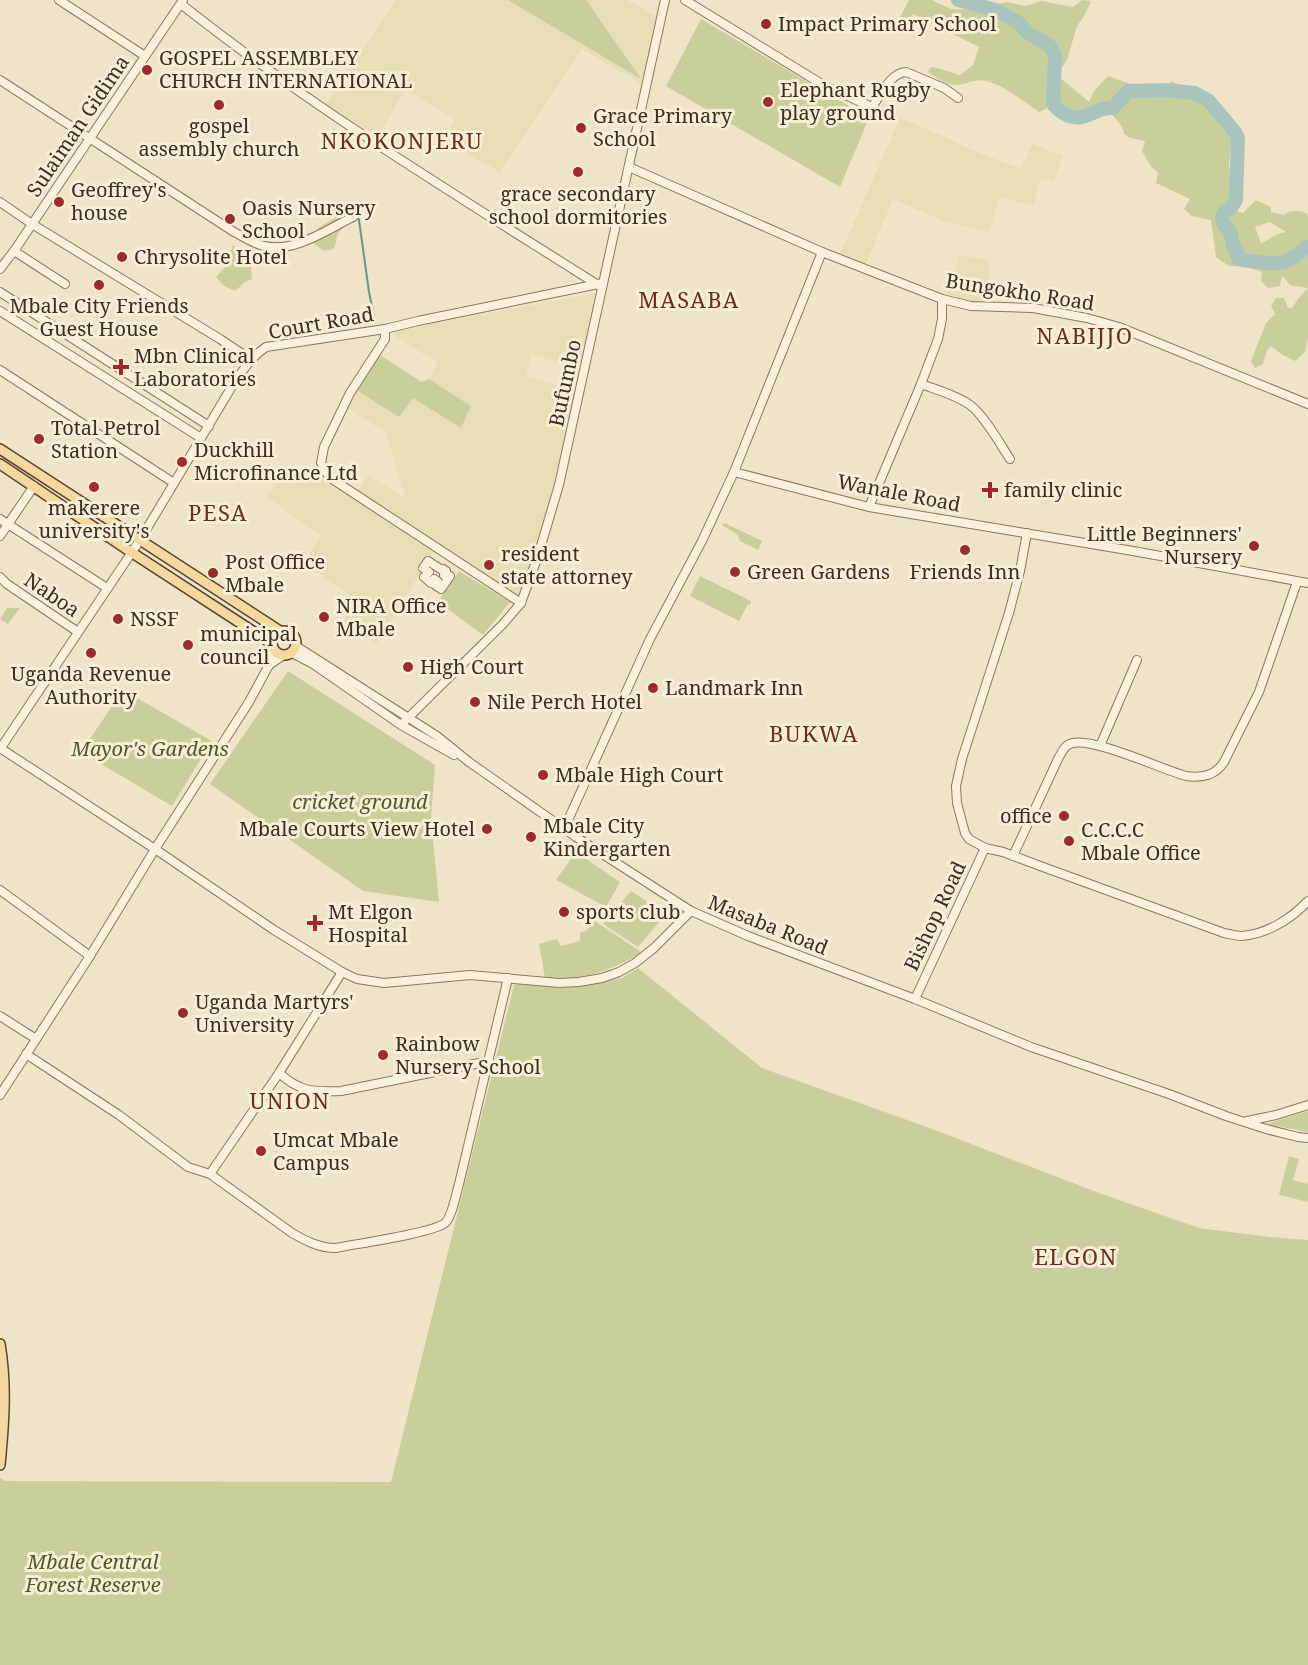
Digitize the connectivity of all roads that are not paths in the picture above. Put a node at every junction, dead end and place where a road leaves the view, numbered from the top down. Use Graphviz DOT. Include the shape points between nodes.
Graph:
graph roads {
  1 [pos="59,0"];
  2 [pos="665,0"];
  3 [pos="685,0"];
  4 [pos="182,2"];
  5 [pos="145,56"];
  6 [pos="0,80"];
  7 [pos="958,98"];
  8 [pos="89,138"];
  9 [pos="629,167"];
  10 [pos="0,202"];
  11 [pos="352,217"];
  12 [pos="32,224"];
  13 [pos="14,251"];
  14 [pos="822,252"];
  15 [pos="0,269"];
  16 [pos="65,284"];
  17 [pos="600,284"];
  18 [pos="0,292"];
  19 [pos="942,299"];
  20 [pos="0,311"];
  21 [pos="385,329"];
  22 [pos="250,359"];
  23 [pos="0,370"];
  24 [pos="921,384"];
  25 [pos="1308,404"];
  26 [pos="209,426"];
  27 [pos="201,438"];
  28 [pos="0,449"];
  29 [pos="1010,459"];
  30 [pos="0,464"];
  31 [pos="734,472"];
  32 [pos="174,483"];
  33 [pos="34,486"];
  34 [pos="869,507"];
  35 [pos="0,519"];
  36 [pos="8,525"];
  37 [pos="1027,533"];
  38 [pos="0,536"];
  39 [pos="140,540"];
  40 [pos="131,552"];
  41 [pos="0,577"];
  42 [pos="1297,582"];
  43 [pos="4,584"];
  44 [pos="1308,584"];
  45 [pos="108,588"];
  46 [pos="441,589"];
  47 [pos="521,603"];
  48 [pos="280,631"];
  49 [pos="78,632"];
  50 [pos="272,645"];
  51 [pos="291,651"];
  52 [pos="1137,660"];
  53 [pos="269,665"];
  54 [pos="408,717"];
  55 [pos="401,725"];
  56 [pos="1100,746"];
  57 [pos="1,748"];
  58 [pos="469,762"];
  59 [pos="564,829"];
  60 [pos="985,848"];
  61 [pos="155,849"];
  62 [pos="1013,856"];
  63 [pos="0,890"];
  64 [pos="1308,901"];
  65 [pos="691,911"];
  66 [pos="90,956"];
  67 [pos="342,972"];
  68 [pos="507,978"];
  69 [pos="915,999"];
  70 [pos="0,1016"];
  71 [pos="36,1039"];
  72 [pos="26,1054"];
  73 [pos="489,1061"];
  74 [pos="279,1073"];
  75 [pos="0,1095"];
  76 [pos="1308,1105"];
  77 [pos="1246,1121"];
  78 [pos="1308,1138"];
  79 [pos="210,1174"];
  80 [pos="0,1344"];
  81 [pos="0,1466"];
  1 -- 5 [label="street"];
  2 -- 9 [label="street, Bufumbo"];
  3 -- 7 [label="street" via="825,86 872,107 899,72 934,84"];
  4 -- 5 [label="street, Sulaiman Gidima"];
  4 -- 17 [label="street" via="298,92"];
  5 -- 8 [label="street, Sulaiman Gidima"];
  6 -- 8 [label="street"];
  8 -- 11 [label="street" via="234,232 263,246 288,246"];
  8 -- 12 [label="street, Sulaiman Gidima"];
  9 -- 14 [label="street, Bungokho Road"];
  9 -- 17 [label="street, Bufumbo"];
  10 -- 12 [label="street"];
  12 -- 13 [label="street, Sulaiman Gidima"];
  12 -- 22 [label="street"];
  13 -- 15 [label="street, Sulaiman Gidima"];
  13 -- 16 [label="street"];
  14 -- 19 [label="street, Bungokho Road"];
  14 -- 31 [label="street"];
  17 -- 21 [label="street, Court Road"];
  17 -- 47 [label="street, Bufumbo" via="559,485"];
  18 -- 26 [label="street"];
  19 -- 24 [label="street" via="941,329"];
  19 -- 25 [label="street, Bungokho Road" via="971,306 1033,308 1119,327"];
  20 -- 27 [label="street"];
  21 -- 22 [label="street, Court Road" via="266,347"];
  21 -- 47 [label="street" via="385,339 351,393 324,447 321,463 329,477"];
  22 -- 26 [label="street, Court Road"];
  23 -- 32 [label="street"];
  24 -- 29 [label="street" via="972,406"];
  24 -- 34 [label="street"];
  26 -- 27 [label="street, Court Road"];
  27 -- 32 [label="street, Court Road"];
  28 -- 39 [label="main road"];
  30 -- 33 [label="main road"];
  31 -- 34 [label="street, Wanale Road"];
  31 -- 59 [label="street" via="650,639"];
  32 -- 39 [label="street, Court Road"];
  33 -- 36 [label="street"];
  33 -- 40 [label="main road"];
  34 -- 37 [label="street, Wanale Road"];
  35 -- 36 [label="street"];
  36 -- 38 [label="street"];
  36 -- 45 [label="street"];
  37 -- 42 [label="street, Wanale Road"];
  37 -- 60 [label="street" via="1009,613 956,786 966,833"];
  39 -- 40 [label="street, Court Road"];
  39 -- 48 [label="main road"];
  40 -- 45 [label="street, Court Road"];
  40 -- 50 [label="main road"];
  41 -- 43 [label="street, Naboa"];
  42 -- 44 [label="street, Wanale Road"];
  42 -- 56 [label="street" via="1259,692 1217,771 1198,778 1186,776"];
  43 -- 49 [label="street, Naboa"];
  45 -- 49 [label="street, Court Road"];
  46 -- 46 [label="street" via="434,579 432,583 424,577 429,572 423,568 428,561 450,576"];
  47 -- 54 [label="street, Bufumbo"];
  48 -- 50 [label="main road" via="272,638"];
  48 -- 51 [label="main road" via="296,639"];
  49 -- 57 [label="street, Court Road"];
  50 -- 51 [label="main road" via="279,654"];
  50 -- 53 [label="street"];
  51 -- 53 [label="street"];
  51 -- 54 [label="street, Masaba Road"];
  51 -- 55 [label="street"];
  52 -- 56 [label="street"];
  53 -- 61 [label="street"];
  54 -- 55 [label="street, Bufumbo"];
  54 -- 58 [label="street, Masaba Road"];
  55 -- 58 [label="street"];
  56 -- 62 [label="street" via="1083,742 1065,747"];
  57 -- 61 [label="street"];
  58 -- 59 [label="street, Masaba Road"];
  59 -- 65 [label="street, Masaba Road"];
  60 -- 62 [label="street"];
  60 -- 69 [label="street, Bishop Road"];
  61 -- 66 [label="street"];
  61 -- 67 [label="street"];
  62 -- 64 [label="street" via="1240,936 1278,925"];
  63 -- 66 [label="street"];
  65 -- 68 [label="street" via="654,948 619,972 579,982"];
  65 -- 69 [label="street, Masaba Road"];
  66 -- 71 [label="street"];
  67 -- 68 [label="street" via="384,983 470,975"];
  67 -- 74 [label="street"];
  68 -- 73 [label="street"];
  69 -- 77 [label="street, Masaba Road" via="1031,1047"];
  70 -- 71 [label="street"];
  71 -- 72 [label="street"];
  72 -- 75 [label="street"];
  72 -- 79 [label="street" via="119,1115 188,1167"];
  73 -- 74 [label="street" via="341,1091 292,1085"];
  73 -- 79 [label="street" via="449,1218 438,1227 326,1248 292,1233"];
  74 -- 79 [label="street"];
  76 -- 77 [label="street"];
  77 -- 78 [label="street, Masaba Road"];
  80 -- 81 [label="main road" via="6,1398"];
}
